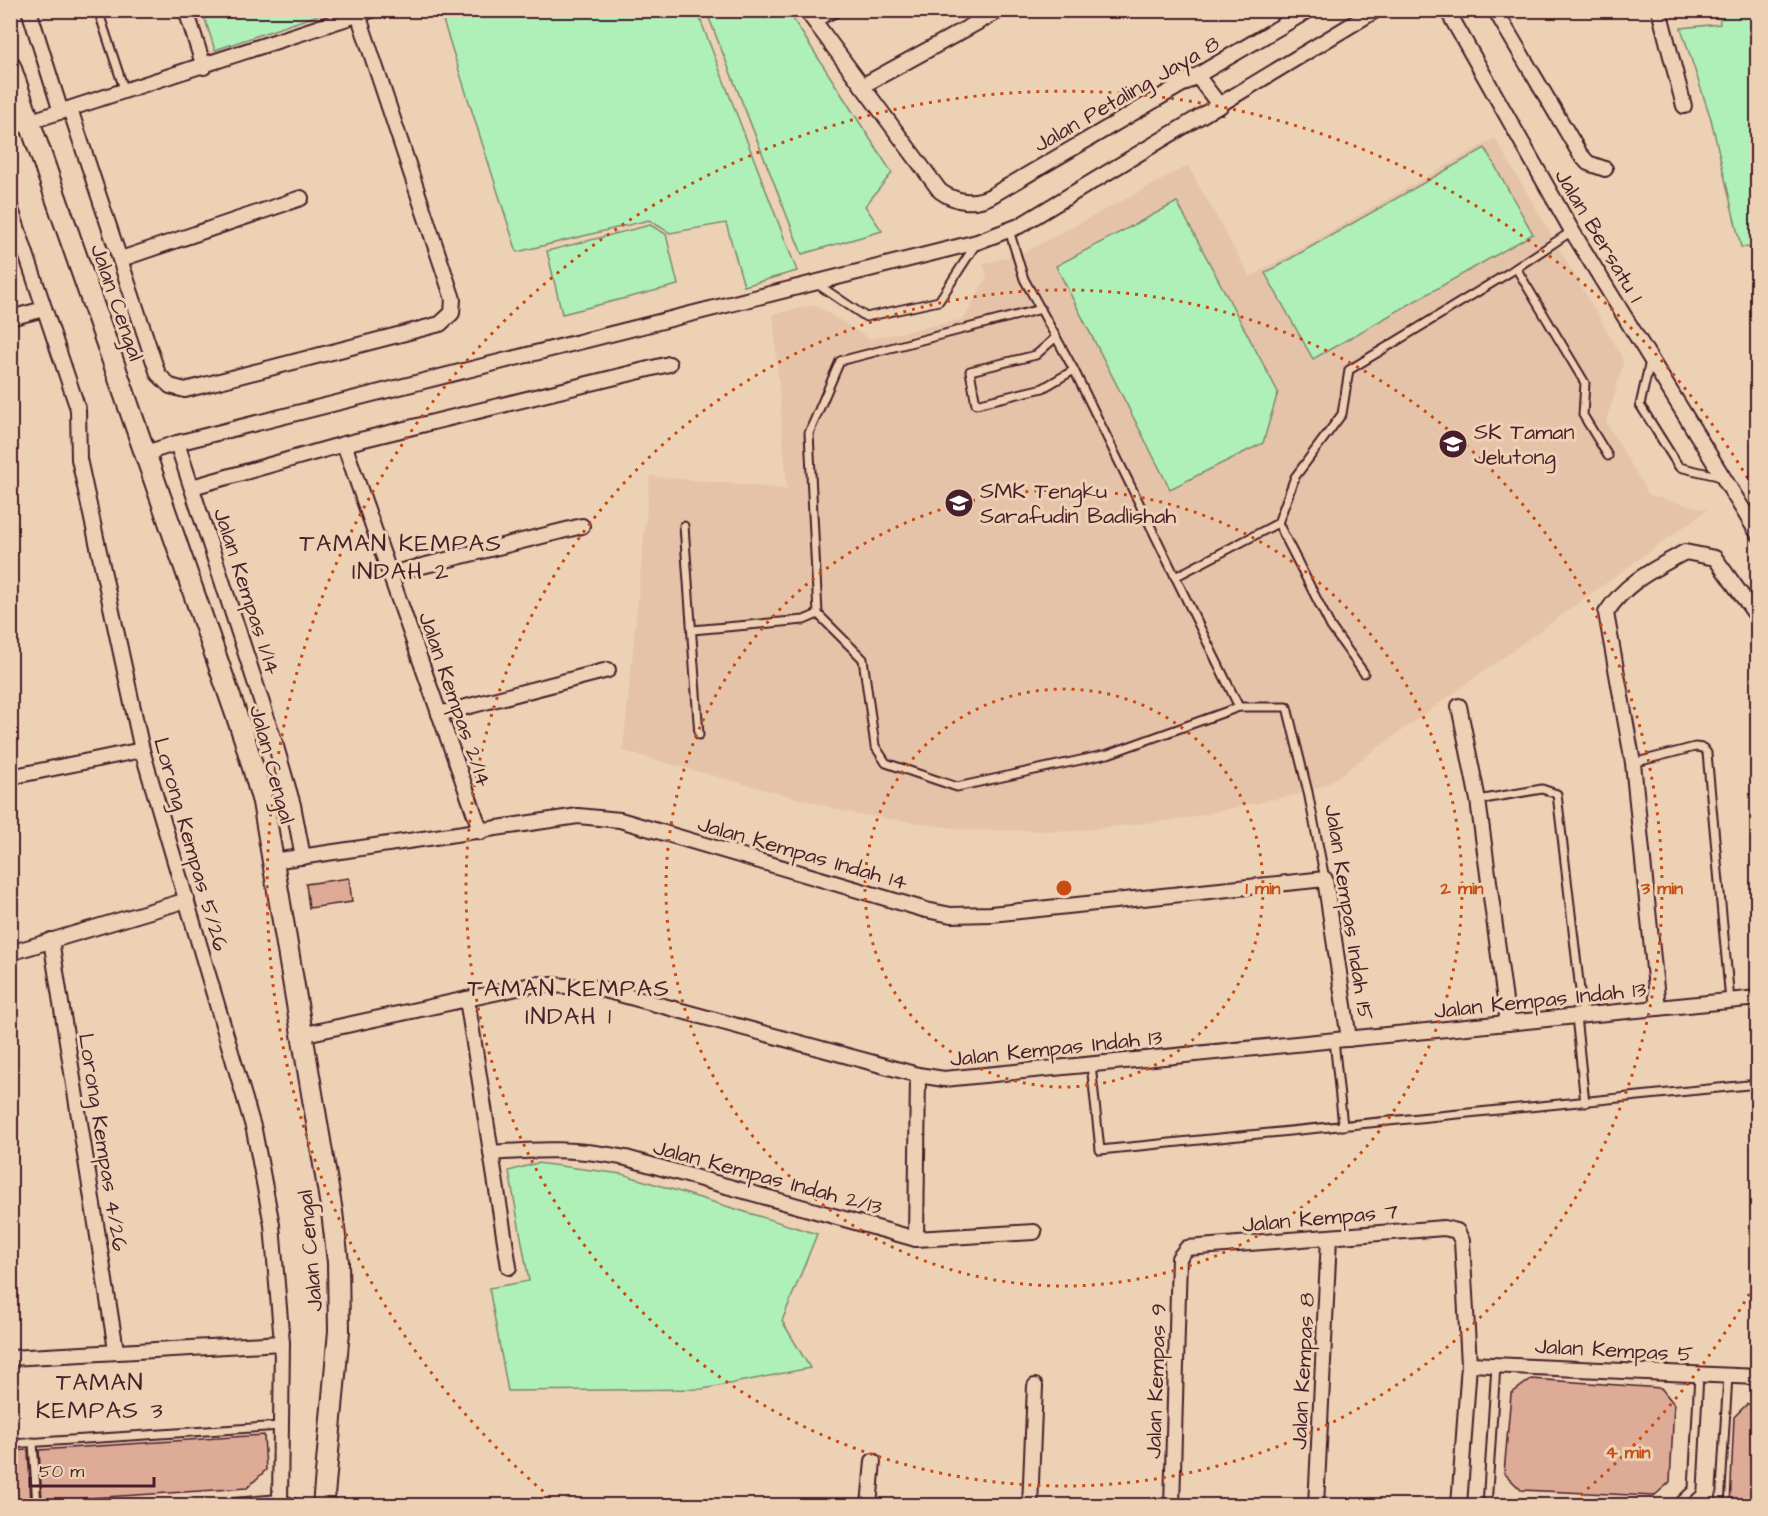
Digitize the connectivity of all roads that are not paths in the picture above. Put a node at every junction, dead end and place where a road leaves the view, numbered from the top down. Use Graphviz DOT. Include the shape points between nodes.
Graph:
graph roads {
  1 [pos="29,10"];
  2 [pos="98,10"];
  3 [pos="186,10"];
  4 [pos="372,10"];
  5 [pos="806,10"];
  6 [pos="841,10"];
  7 [pos="1309,10"];
  8 [pos="1376,10"];
  9 [pos="1447,10"];
  10 [pos="1495,10"];
  11 [pos="1659,10"];
  12 [pos="991,12"];
  13 [pos="359,17"];
  14 [pos="815,23"];
  15 [pos="10,66"];
  16 [pos="204,67"];
  17 [pos="1198,77"];
  18 [pos="862,86"];
  19 [pos="125,92"];
  20 [pos="1220,106"];
  21 [pos="1684,106"];
  22 [pos="66,111"];
  23 [pos="30,121"];
  24 [pos="10,128"];
  25 [pos="1605,169"];
  26 [pos="301,198"];
  27 [pos="10,206"];
  28 [pos="1009,230"];
  29 [pos="1572,231"];
  30 [pos="977,242"];
  31 [pos="121,259"];
  32 [pos="1516,268"];
  33 [pos="817,284"];
  34 [pos="44,309"];
  35 [pos="1041,309"];
  36 [pos="10,318"];
  37 [pos="1056,337"];
  38 [pos="1650,360"];
  39 [pos="669,364"];
  40 [pos="1074,370"];
  41 [pos="177,443"];
  42 [pos="344,444"];
  43 [pos="143,454"];
  44 [pos="1608,456"];
  45 [pos="1722,477"];
  46 [pos="192,487"];
  47 [pos="1278,523"];
  48 [pos="582,526"];
  49 [pos="684,526"];
  50 [pos="1758,534"];
  51 [pos="390,574"];
  52 [pos="1175,577"];
  53 [pos="818,614"];
  54 [pos="1758,618"];
  55 [pos="692,630"];
  56 [pos="608,670"];
  57 [pos="1364,673"];
  58 [pos="1459,706"];
  59 [pos="1239,707"];
  60 [pos="439,714"];
  61 [pos="699,735"];
  62 [pos="142,750"];
  63 [pos="1633,763"];
  64 [pos="10,777"];
  65 [pos="1478,800"];
  66 [pos="481,832"];
  67 [pos="303,857"];
  68 [pos="273,861"];
  69 [pos="1325,879"];
  70 [pos="187,900"];
  71 [pos="51,940"];
  72 [pos="10,953"];
  73 [pos="1758,998"];
  74 [pos="467,999"];
  75 [pos="1730,1001"];
  76 [pos="1658,1008"];
  77 [pos="1580,1016"];
  78 [pos="1508,1023"];
  79 [pos="301,1035"];
  80 [pos="1349,1039"];
  81 [pos="1334,1040"];
  82 [pos="1091,1064"];
  83 [pos="918,1075"];
  84 [pos="1758,1083"];
  85 [pos="1585,1103"];
  86 [pos="1343,1126"];
  87 [pos="491,1153"];
  88 [pos="1034,1232"];
  89 [pos="1329,1238"];
  90 [pos="916,1239"];
  91 [pos="1179,1258"];
  92 [pos="509,1267"];
  93 [pos="282,1343"];
  94 [pos="116,1350"];
  95 [pos="10,1358"];
  96 [pos="1469,1364"];
  97 [pos="1496,1365"];
  98 [pos="1699,1374"];
  99 [pos="1728,1376"];
  100 [pos="1758,1377"];
  101 [pos="1035,1386"];
  102 [pos="281,1426"];
  103 [pos="33,1442"];
  104 [pos="10,1444"];
  105 [pos="873,1461"];
  106 [pos="286,1504"];
  107 [pos="1487,1505"];
  108 [pos="37,1506"];
  109 [pos="234,1506"];
  110 [pos="323,1506"];
  111 [pos="869,1506"];
  112 [pos="1030,1506"];
  113 [pos="1172,1506"];
  114 [pos="1316,1506"];
  115 [pos="1459,1506"];
  116 [pos="1511,1506"];
  117 [pos="1675,1506"];
  118 [pos="1720,1506"];
  1 -- 22 [label="street"];
  2 -- 19 [label="lane"];
  3 -- 16 [label="street"];
  4 -- 13 [label="street"];
  5 -- 14 [label="street"];
  6 -- 14 [label="lane"];
  7 -- 17 [label="street, Jalan Petaling Jaya 8"];
  8 -- 20 [label="street"];
  9 -- 29 [label="street, Jalan Bersatu 1"];
  10 -- 25 [label="street" via="1580,154 1588,163"];
  11 -- 21 [label="street"];
  12 -- 18 [label="street"];
  13 -- 16 [label="street"];
  13 -- 31 [label="street" via="453,299 452,313 440,324 185,390 170,386 158,374"];
  14 -- 18 [label="street"];
  15 -- 23 [label="street, Jalan Cengal"];
  16 -- 19 [label="street"];
  17 -- 18 [label="street, Jalan Petaling Jaya 8" via="991,196 973,202 961,201 940,190"];
  17 -- 20 [label="street"];
  19 -- 22 [label="street"];
  20 -- 28 [label="street"];
  22 -- 23 [label="street"];
  22 -- 31 [label="street"];
  23 -- 24 [label="street"];
  23 -- 43 [label="street, Jalan Cengal"];
  26 -- 31 [label="street"];
  27 -- 34 [label="street, Lorong Kempas 5/26"];
  28 -- 30 [label="street"];
  28 -- 35 [label="lane" via="1024,279"];
  29 -- 32 [label="lane"];
  29 -- 38 [label="street, Jalan Bersatu 1"];
  30 -- 33 [label="street"];
  30 -- 33 [label="lane" via="939,301 866,317"];
  32 -- 44 [label="lane" via="1585,383 1583,415"];
  32 -- 47 [label="lane" via="1349,370 1342,414 1295,477"];
  33 -- 41 [label="street"];
  34 -- 36 [label="street"];
  34 -- 62 [label="street, Lorong Kempas 5/26" via="78,409 79,459"];
  35 -- 37 [label="lane"];
  35 -- 53 [label="lane" via="840,361 809,433"];
  37 -- 40 [label="lane"];
  37 -- 40 [label="lane" via="1036,355 970,371 976,404 1043,388"];
  38 -- 45 [label="street, Jalan Bersatu 1"];
  38 -- 45 [label="lane" via="1640,405 1679,467"];
  39 -- 42 [label="street"];
  40 -- 52 [label="lane"];
  41 -- 43 [label="street"];
  41 -- 46 [label="street, Jalan Kempas 1/14"];
  42 -- 46 [label="street"];
  42 -- 51 [label="street, Jalan Kempas 2/14"];
  43 -- 68 [label="street, Jalan Cengal" via="244,737 263,802"];
  45 -- 50 [label="street, Jalan Bersatu 1"];
  46 -- 67 [label="street, Jalan Kempas 1/14" via="275,743"];
  47 -- 52 [label="lane"];
  47 -- 57 [label="lane" via="1331,627"];
  48 -- 51 [label="street"];
  49 -- 55 [label="lane"];
  51 -- 60 [label="street, Jalan Kempas 2/14"];
  52 -- 59 [label="lane"];
  53 -- 55 [label="lane" via="804,620"];
  53 -- 59 [label="lane" via="863,659 875,746 886,763 957,787 1108,754"];
  54 -- 63 [label="street" via="1714,558 1685,552 1618,594 1606,613"];
  55 -- 61 [label="lane"];
  56 -- 60 [label="street"];
  58 -- 65 [label="street"];
  59 -- 69 [label="lane, Jalan Kempas Indah 15" via="1287,707"];
  60 -- 66 [label="street, Jalan Kempas 2/14"];
  62 -- 64 [label="street"];
  62 -- 70 [label="street, Lorong Kempas 5/26"];
  63 -- 75 [label="lane" via="1695,747 1707,753"];
  63 -- 76 [label="street"];
  65 -- 77 [label="lane" via="1542,789 1557,794"];
  65 -- 78 [label="street"];
  66 -- 67 [label="street, Jalan Kempas Indah 14"];
  66 -- 69 [label="street, Jalan Kempas Indah 14" via="578,816 620,820 951,915"];
  67 -- 68 [label="street, Jalan Kempas Indah 14"];
  68 -- 79 [label="street, Jalan Cengal"];
  69 -- 80 [label="street, Jalan Kempas Indah 15"];
  70 -- 71 [label="street"];
  70 -- 93 [label="street, Lorong Kempas 5/26" via="254,1130 272,1225"];
  71 -- 72 [label="street"];
  71 -- 94 [label="street, Lorong Kempas 4/26"];
  73 -- 75 [label="street, Jalan Kempas Indah 13"];
  74 -- 79 [label="street, Jalan Kempas Indah 13"];
  74 -- 83 [label="street, Jalan Kempas Indah 13" via="536,984 597,988"];
  74 -- 87 [label="street"];
  75 -- 76 [label="street, Jalan Kempas Indah 13"];
  76 -- 77 [label="street, Jalan Kempas Indah 13"];
  77 -- 78 [label="street, Jalan Kempas Indah 13"];
  77 -- 85 [label="lane"];
  78 -- 80 [label="street, Jalan Kempas Indah 13"];
  79 -- 110 [label="street, Jalan Cengal" via="332,1212 338,1272 339,1331"];
  80 -- 81 [label="street, Jalan Kempas Indah 13"];
  81 -- 82 [label="street, Jalan Kempas Indah 13"];
  81 -- 86 [label="lane"];
  82 -- 83 [label="street, Jalan Kempas Indah 13" via="944,1079"];
  82 -- 86 [label="lane" via="1100,1150"];
  83 -- 90 [label="street"];
  84 -- 85 [label="lane"];
  85 -- 86 [label="lane"];
  87 -- 90 [label="street, Jalan Kempas Indah 2/13" via="581,1149 626,1158"];
  87 -- 92 [label="street"];
  88 -- 90 [label="street, Jalan Kempas Indah 2/13"];
  89 -- 91 [label="street, Jalan Kempas 7" via="1187,1248"];
  89 -- 96 [label="street, Jalan Kempas 7" via="1444,1228 1457,1231 1462,1241"];
  89 -- 114 [label="street, Jalan Kempas 8"];
  91 -- 113 [label="street, Jalan Kempas 9"];
  93 -- 94 [label="street"];
  93 -- 102 [label="street, Lorong Kempas 5/26"];
  94 -- 95 [label="street"];
  96 -- 97 [label="street, Jalan Kempas 5"];
  96 -- 115 [label="street"];
  97 -- 98 [label="street, Jalan Kempas 5"];
  97 -- 107 [label="lane"];
  98 -- 99 [label="street, Jalan Kempas 5"];
  98 -- 117 [label="lane" via="1692,1489"];
  99 -- 100 [label="street, Jalan Kempas 5"];
  99 -- 118 [label="lane"];
  101 -- 112 [label="street"];
  102 -- 103 [label="lane"];
  102 -- 106 [label="street, Lorong Kempas 5/26"];
  103 -- 104 [label="lane"];
  103 -- 108 [label="lane"];
  105 -- 111 [label="street"];
  106 -- 109 [label="street"];
  107 -- 116 [label="lane"];
}
